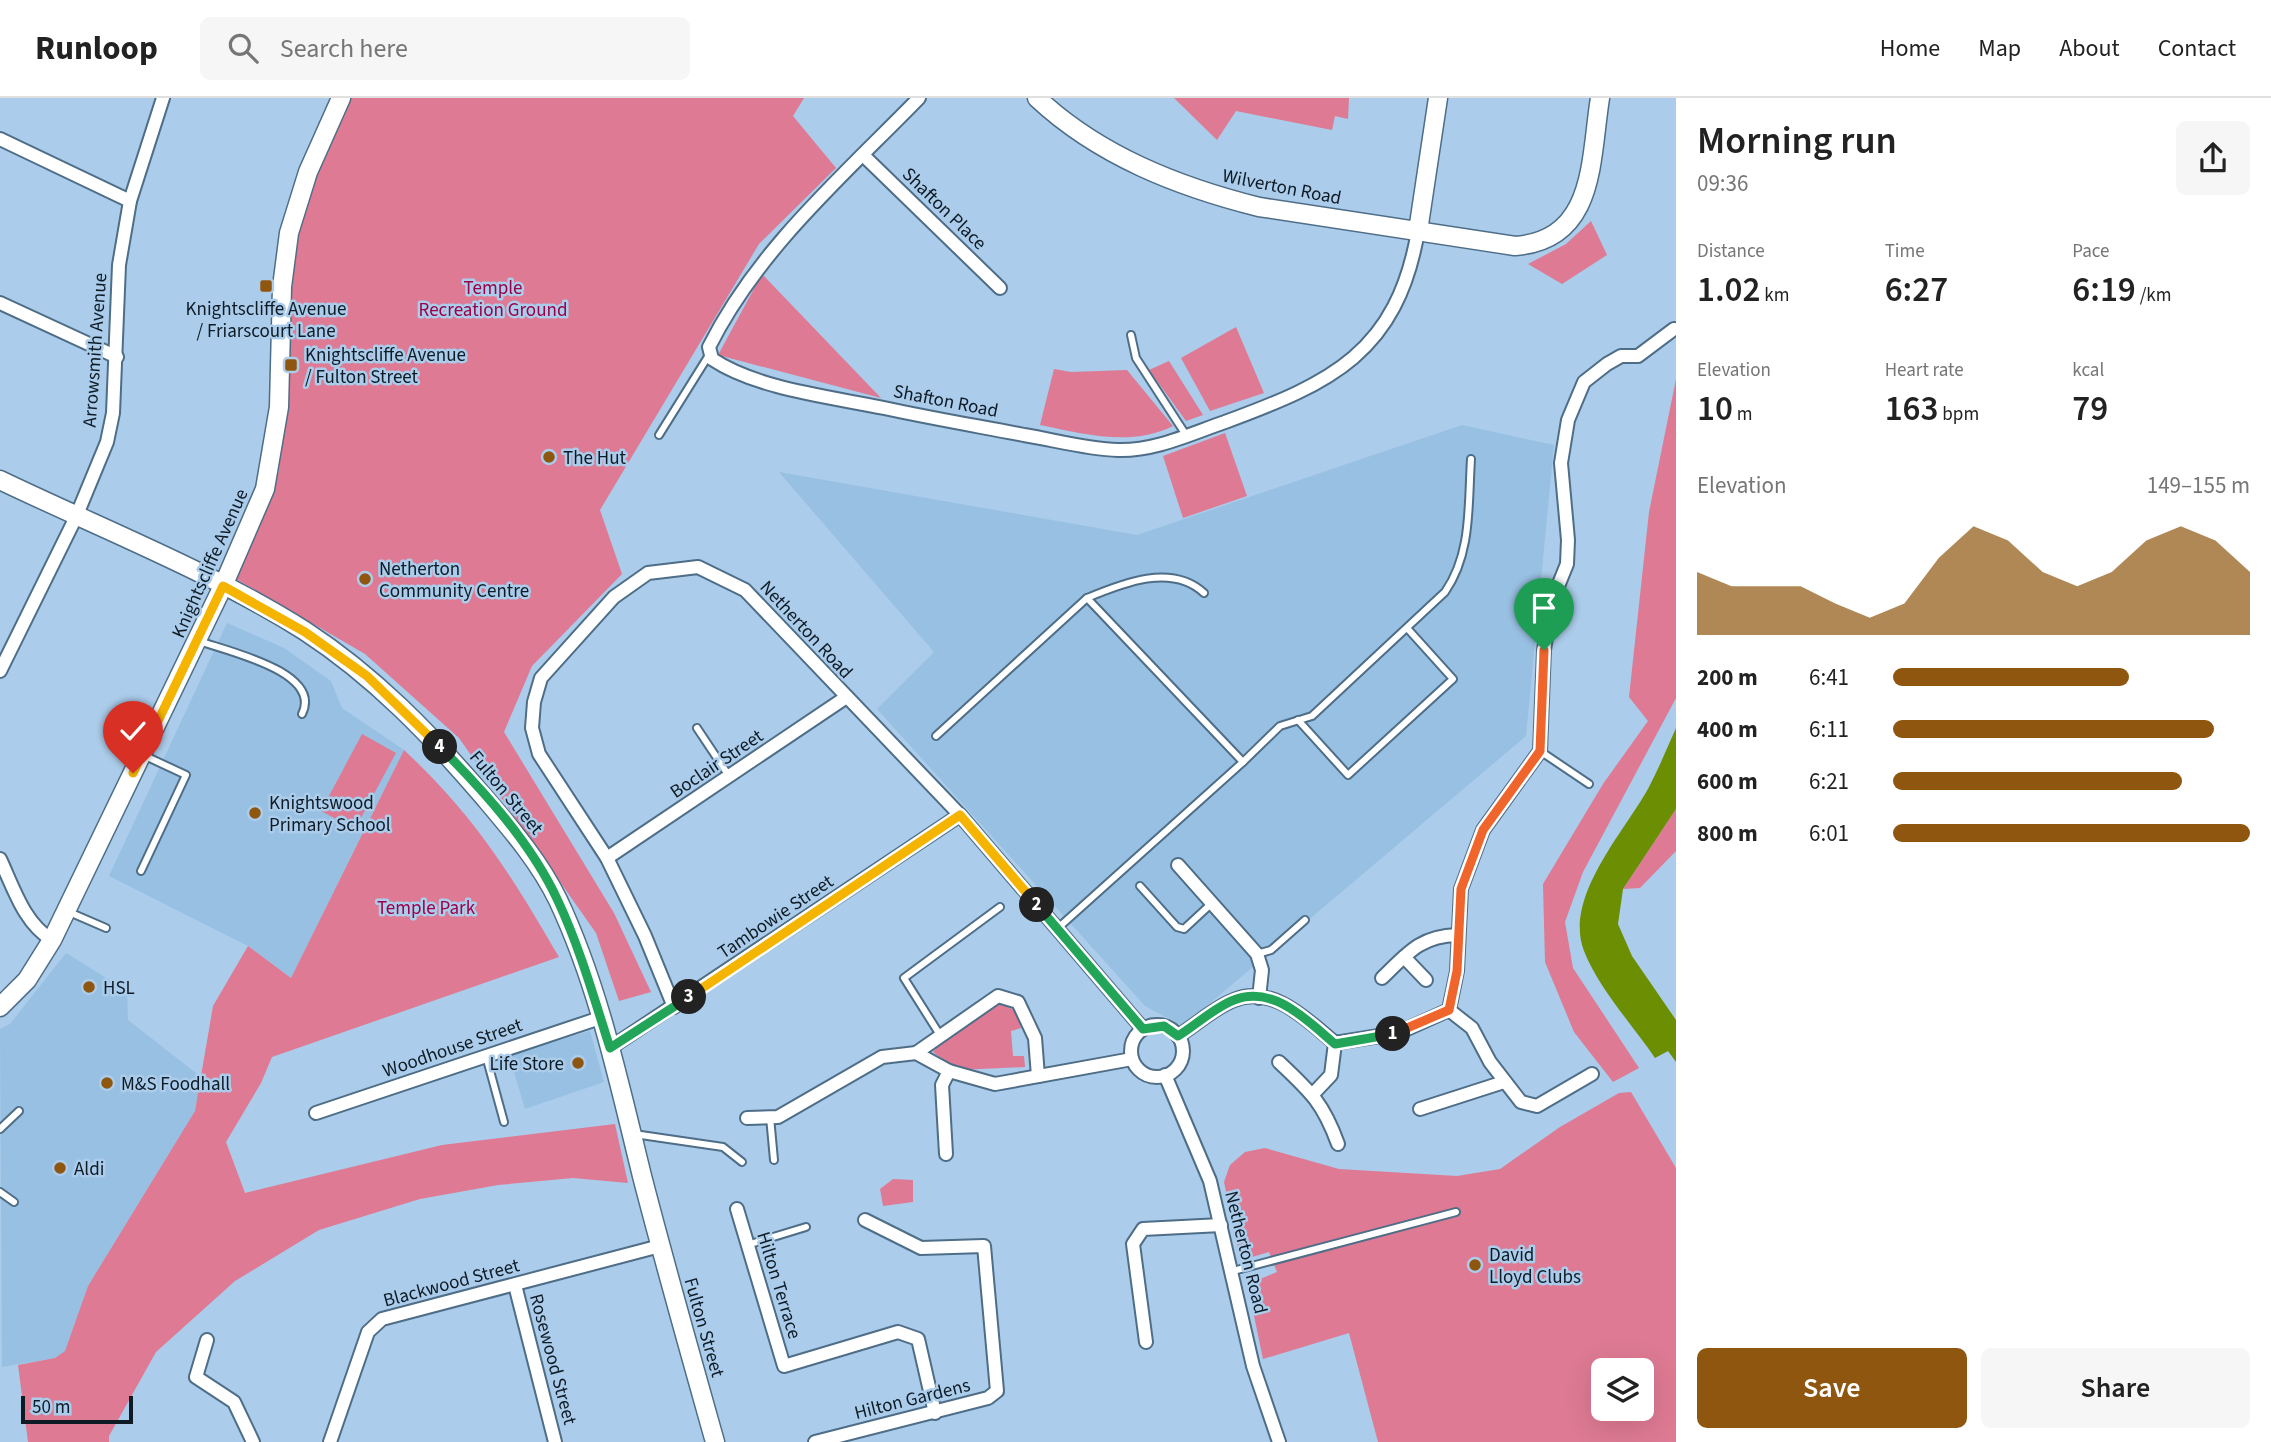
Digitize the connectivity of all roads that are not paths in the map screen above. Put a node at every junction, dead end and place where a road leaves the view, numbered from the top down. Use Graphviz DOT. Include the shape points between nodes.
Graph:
graph roads {
  1 [pos="163,98"];
  2 [pos="341,98"];
  3 [pos="919,98"];
  4 [pos="1037,98"];
  5 [pos="1438,98"];
  6 [pos="1600,98"];
  7 [pos="0,139"];
  8 [pos="863,155"];
  9 [pos="130,201"];
  10 [pos="1418,231"];
  11 [pos="1000,288"];
  12 [pos="0,303"];
  13 [pos="1674,329"];
  14 [pos="1131,335"];
  15 [pos="709,355"];
  16 [pos="117,357"];
  17 [pos="659,435"];
  18 [pos="1186,436"];
  19 [pos="1471,459"];
  20 [pos="0,480"];
  21 [pos="76,517"];
  22 [pos="223,586"];
  23 [pos="1204,593"];
  24 [pos="1087,598"];
  25 [pos="1407,628"];
  26 [pos="197,641"];
  27 [pos="0,671"];
  28 [pos="845,698"];
  29 [pos="302,714"];
  30 [pos="1298,720"];
  31 [pos="697,728"];
  32 [pos="936,736"];
  33 [pos="1540,751"];
  34 [pos="142,754"];
  35 [pos="1243,762"];
  36 [pos="730,778"];
  37 [pos="1589,784"];
  38 [pos="960,815"];
  39 [pos="607,858"];
  40 [pos="0,859"];
  41 [pos="1178,865"];
  42 [pos="141,871"];
  43 [pos="1140,886"];
  44 [pos="1212,903"];
  45 [pos="1000,907"];
  46 [pos="66,910"];
  47 [pos="1305,920"];
  48 [pos="106,928"];
  49 [pos="1058,928"];
  50 [pos="1457,935"];
  51 [pos="52,940"];
  52 [pos="1257,954"];
  53 [pos="1404,957"];
  54 [pos="1382,978"];
  55 [pos="1426,980"];
  56 [pos="1259,998"];
  57 [pos="0,1007"];
  58 [pos="674,1007"];
  59 [pos="1449,1010"];
  60 [pos="600,1018"];
  61 [pos="1143,1029"];
  62 [pos="940,1034"];
  63 [pos="1178,1036"];
  64 [pos="1335,1044"];
  65 [pos="610,1048"];
  66 [pos="916,1053"];
  67 [pos="486,1056"];
  68 [pos="1132,1059"];
  69 [pos="1279,1062"];
  70 [pos="948,1071"];
  71 [pos="1592,1074"];
  72 [pos="1166,1075"];
  73 [pos="1038,1076"];
  74 [pos="1504,1082"];
  75 [pos="1313,1094"];
  76 [pos="1420,1109"];
  77 [pos="19,1111"];
  78 [pos="316,1113"];
  79 [pos="770,1117"];
  80 [pos="747,1118"];
  81 [pos="504,1122"];
  82 [pos="0,1129"];
  83 [pos="632,1133"];
  84 [pos="1338,1144"];
  85 [pos="946,1153"];
  86 [pos="774,1160"];
  87 [pos="742,1162"];
  88 [pos="0,1192"];
  89 [pos="14,1202"];
  90 [pos="737,1209"];
  91 [pos="1456,1212"];
  92 [pos="864,1220"];
  93 [pos="1221,1225"];
  94 [pos="806,1227"];
  95 [pos="747,1245"];
  96 [pos="660,1246"];
  97 [pos="1233,1271"];
  98 [pos="514,1285"];
  99 [pos="207,1340"];
  100 [pos="1146,1342"];
  101 [pos="934,1413"];
  102 [pos="253,1442"];
  103 [pos="330,1442"];
  104 [pos="555,1442"];
  105 [pos="715,1442"];
  106 [pos="815,1442"];
  107 [pos="1279,1442"];
  1 -- 9 [label="street, Arrowsmith Avenue"];
  2 -- 22 [label="street, Knightscliffe Avenue" via="308,172 289,233 282,287 279,407 270,466 265,489"];
  3 -- 8 [label="street"];
  4 -- 10 [label="street, Wilverton Road" via="1112,152 1177,183 1259,207"];
  5 -- 10 [label="street"];
  6 -- 10 [label="street, Wilverton Road" via="1581,204 1561,231 1542,242 1515,246"];
  7 -- 9 [label="street"];
  8 -- 11 [label="street, Shafton Place"];
  8 -- 15 [label="street" via="761,263 718,328"];
  9 -- 16 [label="street, Arrowsmith Avenue" via="119,265"];
  10 -- 18 [label="street, Shafton Road" via="1413,260 1395,307 1381,330 1340,370 1285,400"];
  12 -- 16 [label="street"];
  13 -- 33 [label="street" via="1638,356 1621,356 1607,363 1584,383 1568,420 1561,463 1567,564 1552,601 1544,650"];
  14 -- 18 [label="lane" via="1136,358"];
  15 -- 17 [label="lane"];
  15 -- 18 [label="street, Shafton Road" via="722,366 799,390 1096,448 1143,448"];
  16 -- 21 [label="street, Arrowsmith Avenue" via="107,442"];
  19 -- 25 [label="lane" via="1465,551 1457,575"];
  20 -- 21 [label="street, Fulton Street"];
  21 -- 22 [label="street, Fulton Street"];
  21 -- 27 [label="street, Arrowsmith Avenue"];
  22 -- 26 [label="street, Knightscliffe Avenue"];
  22 -- 60 [label="street, Fulton Street" via="305,632 367,676 448,755 534,857 572,934"];
  23 -- 24 [label="lane" via="1188,581 1166,578 1115,586"];
  24 -- 32 [label="lane"];
  24 -- 35 [label="lane"];
  25 -- 30 [label="lane" via="1312,716"];
  25 -- 30 [label="lane" via="1453,679 1348,775"];
  26 -- 29 [label="lane" via="288,676 306,694"];
  26 -- 34 [label="street, Knightscliffe Avenue"];
  28 -- 36 [label="street, Boclair Street"];
  28 -- 38 [label="street, Netherton Road"];
  28 -- 39 [label="street, Netherton Road" via="746,590 698,567 648,573 614,597 556,658 541,678 534,702 533,729 539,754"];
  30 -- 35 [label="lane" via="1280,726"];
  31 -- 36 [label="lane"];
  33 -- 37 [label="lane"];
  33 -- 50 [label="street" via="1483,830 1461,889"];
  34 -- 42 [label="lane" via="186,775"];
  34 -- 46 [label="street, Knightscliffe Avenue"];
  35 -- 49 [label="lane"];
  36 -- 39 [label="street, Boclair Street"];
  38 -- 49 [label="street, Netherton Road"];
  38 -- 58 [label="street, Tambowie Street"];
  39 -- 58 [label="street, Netherton Road"];
  40 -- 51 [label="street" via="28,919"];
  41 -- 44 [label="street"];
  43 -- 44 [label="lane" via="1184,929"];
  44 -- 52 [label="street"];
  45 -- 62 [label="lane" via="904,978"];
  46 -- 48 [label="lane"];
  46 -- 51 [label="street, Knightscliffe Avenue"];
  47 -- 52 [label="lane" via="1271,950"];
  49 -- 61 [label="street, Netherton Road"];
  50 -- 53 [label="street" via="1429,939"];
  50 -- 59 [label="street" via="1457,971"];
  51 -- 57 [label="street, Knightscliffe Avenue" via="27,980"];
  52 -- 56 [label="street" via="1262,970"];
  53 -- 54 [label="street"];
  53 -- 55 [label="street"];
  56 -- 63 [label="street" via="1235,999"];
  56 -- 64 [label="street" via="1287,1004"];
  58 -- 65 [label="street, Tambowie Street"];
  59 -- 64 [label="street" via="1398,1034"];
  59 -- 74 [label="street" via="1472,1028"];
  60 -- 65 [label="street, Fulton Street"];
  60 -- 67 [label="street, Woodhouse Street"];
  61 -- 63 [label="street" via="1164,1026"];
  61 -- 68 [label="street" via="1131,1046"];
  62 -- 66 [label="street"];
  62 -- 73 [label="street" via="998,996 1018,1002 1035,1038"];
  63 -- 72 [label="street" via="1183,1053"];
  64 -- 75 [label="street" via="1331,1075"];
  65 -- 83 [label="street, Fulton Street"];
  66 -- 70 [label="street"];
  66 -- 79 [label="street" via="882,1057 778,1117"];
  67 -- 78 [label="street, Woodhouse Street"];
  67 -- 81 [label="lane"];
  68 -- 72 [label="street" via="1150,1076"];
  68 -- 73 [label="street"];
  69 -- 75 [label="street"];
  70 -- 73 [label="street" via="995,1084"];
  70 -- 85 [label="street" via="942,1085"];
  71 -- 74 [label="street" via="1537,1106 1521,1102"];
  72 -- 93 [label="street, Netherton Road" via="1210,1181"];
  74 -- 76 [label="street"];
  75 -- 84 [label="street" via="1326,1112"];
  77 -- 82 [label="lane"];
  79 -- 80 [label="street"];
  79 -- 86 [label="lane"];
  83 -- 87 [label="lane" via="723,1147"];
  83 -- 96 [label="street, Fulton Street"];
  88 -- 89 [label="lane"];
  90 -- 95 [label="street, Hilton Terrace"];
  91 -- 97 [label="lane"];
  92 -- 101 [label="street, Hilton Gardens" via="922,1248 984,1246 997,1391 988,1398"];
  93 -- 97 [label="street, Netherton Road"];
  93 -- 100 [label="street" via="1143,1229 1133,1244"];
  94 -- 95 [label="lane"];
  95 -- 101 [label="street, Hilton Terrace" via="784,1366 898,1332 918,1339"];
  96 -- 98 [label="street, Blackwood Street"];
  96 -- 105 [label="street, Fulton Street"];
  97 -- 107 [label="street, Netherton Road" via="1254,1366"];
  98 -- 103 [label="street, Blackwood Street" via="382,1319 368,1332"];
  98 -- 104 [label="street, Rosewood Street"];
  99 -- 102 [label="street" via="196,1377 234,1402"];
  101 -- 106 [label="street, Hilton Gardens"];
}
